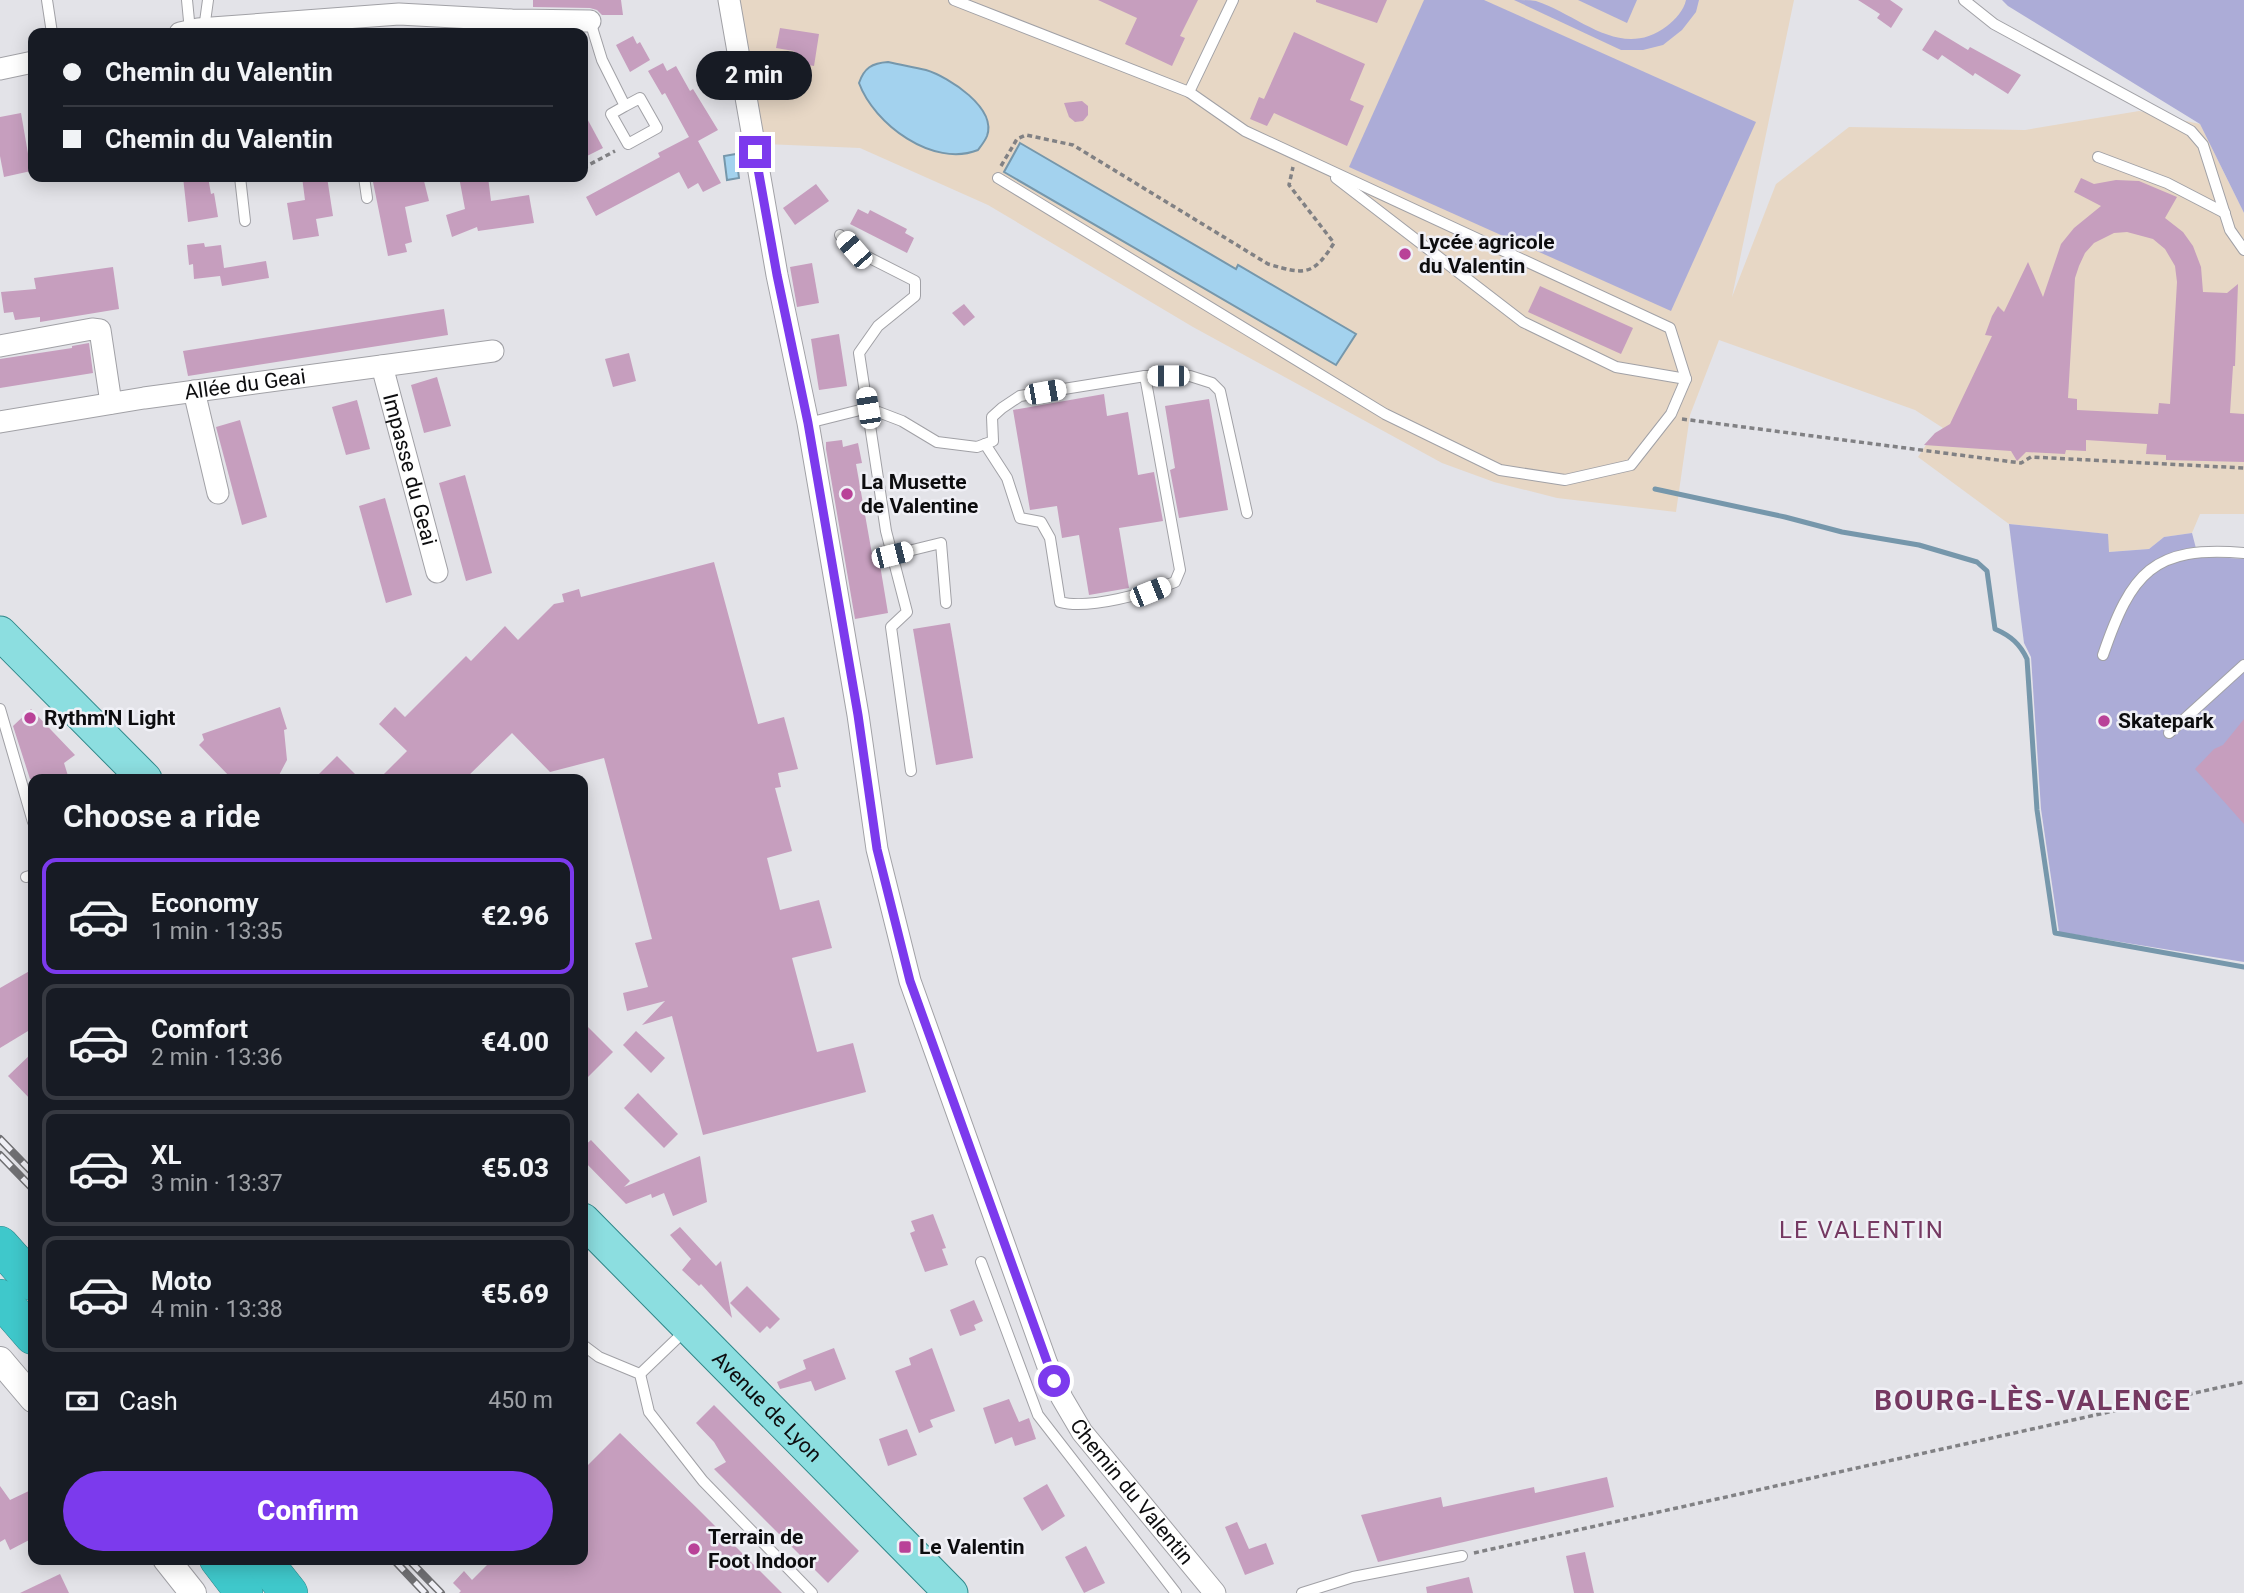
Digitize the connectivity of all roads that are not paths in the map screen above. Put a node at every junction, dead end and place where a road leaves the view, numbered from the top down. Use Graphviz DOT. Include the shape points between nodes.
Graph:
graph roads {
  1 [pos="47,0"];
  2 [pos="187,0"];
  3 [pos="208,0"];
  4 [pos="729,0"];
  5 [pos="954,0"];
  6 [pos="1233,0"];
  7 [pos="1964,0"];
  8 [pos="590,21"];
  9 [pos="337,26"];
  10 [pos="512,27"];
  11 [pos="51,28"];
  12 [pos="202,28"];
  13 [pos="204,28"];
  14 [pos="284,28"];
  15 [pos="28,63"];
  16 [pos="0,69"];
  17 [pos="1189,92"];
  18 [pos="625,106"];
  19 [pos="2098,157"];
  20 [pos="1320,166"];
  21 [pos="998,178"];
  22 [pos="241,182"];
  23 [pos="364,182"];
  24 [pos="367,198"];
  25 [pos="2225,213"];
  26 [pos="245,221"];
  27 [pos="841,234"];
  28 [pos="2244,250"];
  29 [pos="0,346"];
  30 [pos="493,351"];
  31 [pos="382,366"];
  32 [pos="1145,376"];
  33 [pos="1686,379"];
  34 [pos="194,391"];
  35 [pos="111,403"];
  36 [pos="868,408"];
  37 [pos="0,422"];
  38 [pos="808,423"];
  39 [pos="985,444"];
  40 [pos="218,493"];
  41 [pos="1247,513"];
  42 [pos="2244,553"];
  43 [pos="892,555"];
  44 [pos="437,572"];
  45 [pos="946,603"];
  46 [pos="3,642"];
  47 [pos="2103,654"];
  48 [pos="2244,665"];
  49 [pos="0,709"];
  50 [pos="2169,733"];
  51 [pos="911,771"];
  52 [pos="140,774"];
  53 [pos="28,805"];
  54 [pos="588,1225"];
  55 [pos="0,1245"];
  56 [pos="981,1262"];
  57 [pos="28,1276"];
  58 [pos="0,1298"];
  59 [pos="689,1327"];
  60 [pos="28,1330"];
  61 [pos="588,1349"];
  62 [pos="0,1360"];
  63 [pos="640,1374"];
  64 [pos="28,1393"];
  65 [pos="1462,1556"];
  66 [pos="171,1565"];
  67 [pos="223,1565"];
  68 [pos="267,1565"];
  69 [pos="191,1592"];
  70 [pos="244,1593"];
  71 [pos="289,1593"];
  72 [pos="812,1593"];
  73 [pos="951,1593"];
  74 [pos="1176,1593"];
  75 [pos="1215,1593"];
  76 [pos="1302,1593"];
  1 -- 11 [label="lane"];
  2 -- 12 [label="lane"];
  3 -- 13 [label="lane"];
  4 -- 38 [label="street, Chemin du Valentin"];
  5 -- 17 [label="lane"];
  6 -- 17 [label="lane"];
  7 -- 25 [label="lane" via="1994,24 2191,131 2203,145"];
  8 -- 10 [label="street"];
  8 -- 18 [label="lane" via="602,60"];
  9 -- 10 [label="street" via="400,14"];
  9 -- 14 [label="street"];
  15 -- 16 [label="street"];
  17 -- 20 [label="lane" via="1245,131"];
  18 -- 18 [label="lane" via="611,114 628,144 657,128 640,98"];
  19 -- 25 [label="lane" via="2167,183"];
  20 -- 33 [label="lane" via="1523,322 1616,368"];
  20 -- 33 [label="lane" via="1670,328"];
  21 -- 33 [label="lane" via="1385,414 1500,470 1565,480 1631,465 1671,414"];
  22 -- 26 [label="lane"];
  23 -- 24 [label="lane"];
  25 -- 28 [label="lane"];
  27 -- 36 [label="lane" via="854,250 915,281 915,296 878,326 859,353"];
  29 -- 35 [label="street" via="100,330"];
  30 -- 31 [label="street, Allée du Geai"];
  31 -- 34 [label="street, Allée du Geai"];
  31 -- 44 [label="street, Impasse du Geai"];
  32 -- 39 [label="lane" via="1020,396 992,417 993,441"];
  32 -- 39 [label="lane" via="1180,570 1175,582 1150,592 1074,606 1060,602 1050,538 1041,522 1020,518 1007,478"];
  32 -- 41 [label="lane" via="1190,376 1212,383 1220,391"];
  34 -- 35 [label="street, Allée du Geai"];
  34 -- 40 [label="street"];
  35 -- 37 [label="street, Allée du Geai"];
  36 -- 38 [label="lane"];
  36 -- 39 [label="lane" via="902,421 937,443"];
  36 -- 43 [label="lane"];
  38 -- 75 [label="street, Chemin du Valentin" via="877,849 910,981 939,1065 1062,1398 1082,1432"];
  42 -- 47 [label="lane" via="2189,552 2160,563 2131,589"];
  43 -- 45 [label="lane" via="941,543"];
  43 -- 51 [label="lane" via="907,612 891,627"];
  46 -- 52 [label="main road"];
  48 -- 50 [label="lane"];
  49 -- 53 [label="lane"];
  54 -- 59 [label="main road, Avenue de Lyon"];
  55 -- 57 [label="highway"];
  56 -- 74 [label="lane" via="1038,1415"];
  58 -- 60 [label="highway"];
  59 -- 63 [label="lane"];
  59 -- 73 [label="main road, Avenue de Lyon"];
  61 -- 63 [label="lane"];
  62 -- 64 [label="street"];
  63 -- 72 [label="lane" via="649,1412 703,1481"];
  65 -- 76 [label="lane" via="1353,1577"];
  66 -- 69 [label="street"];
  67 -- 70 [label="highway"];
  68 -- 71 [label="highway"];
}
